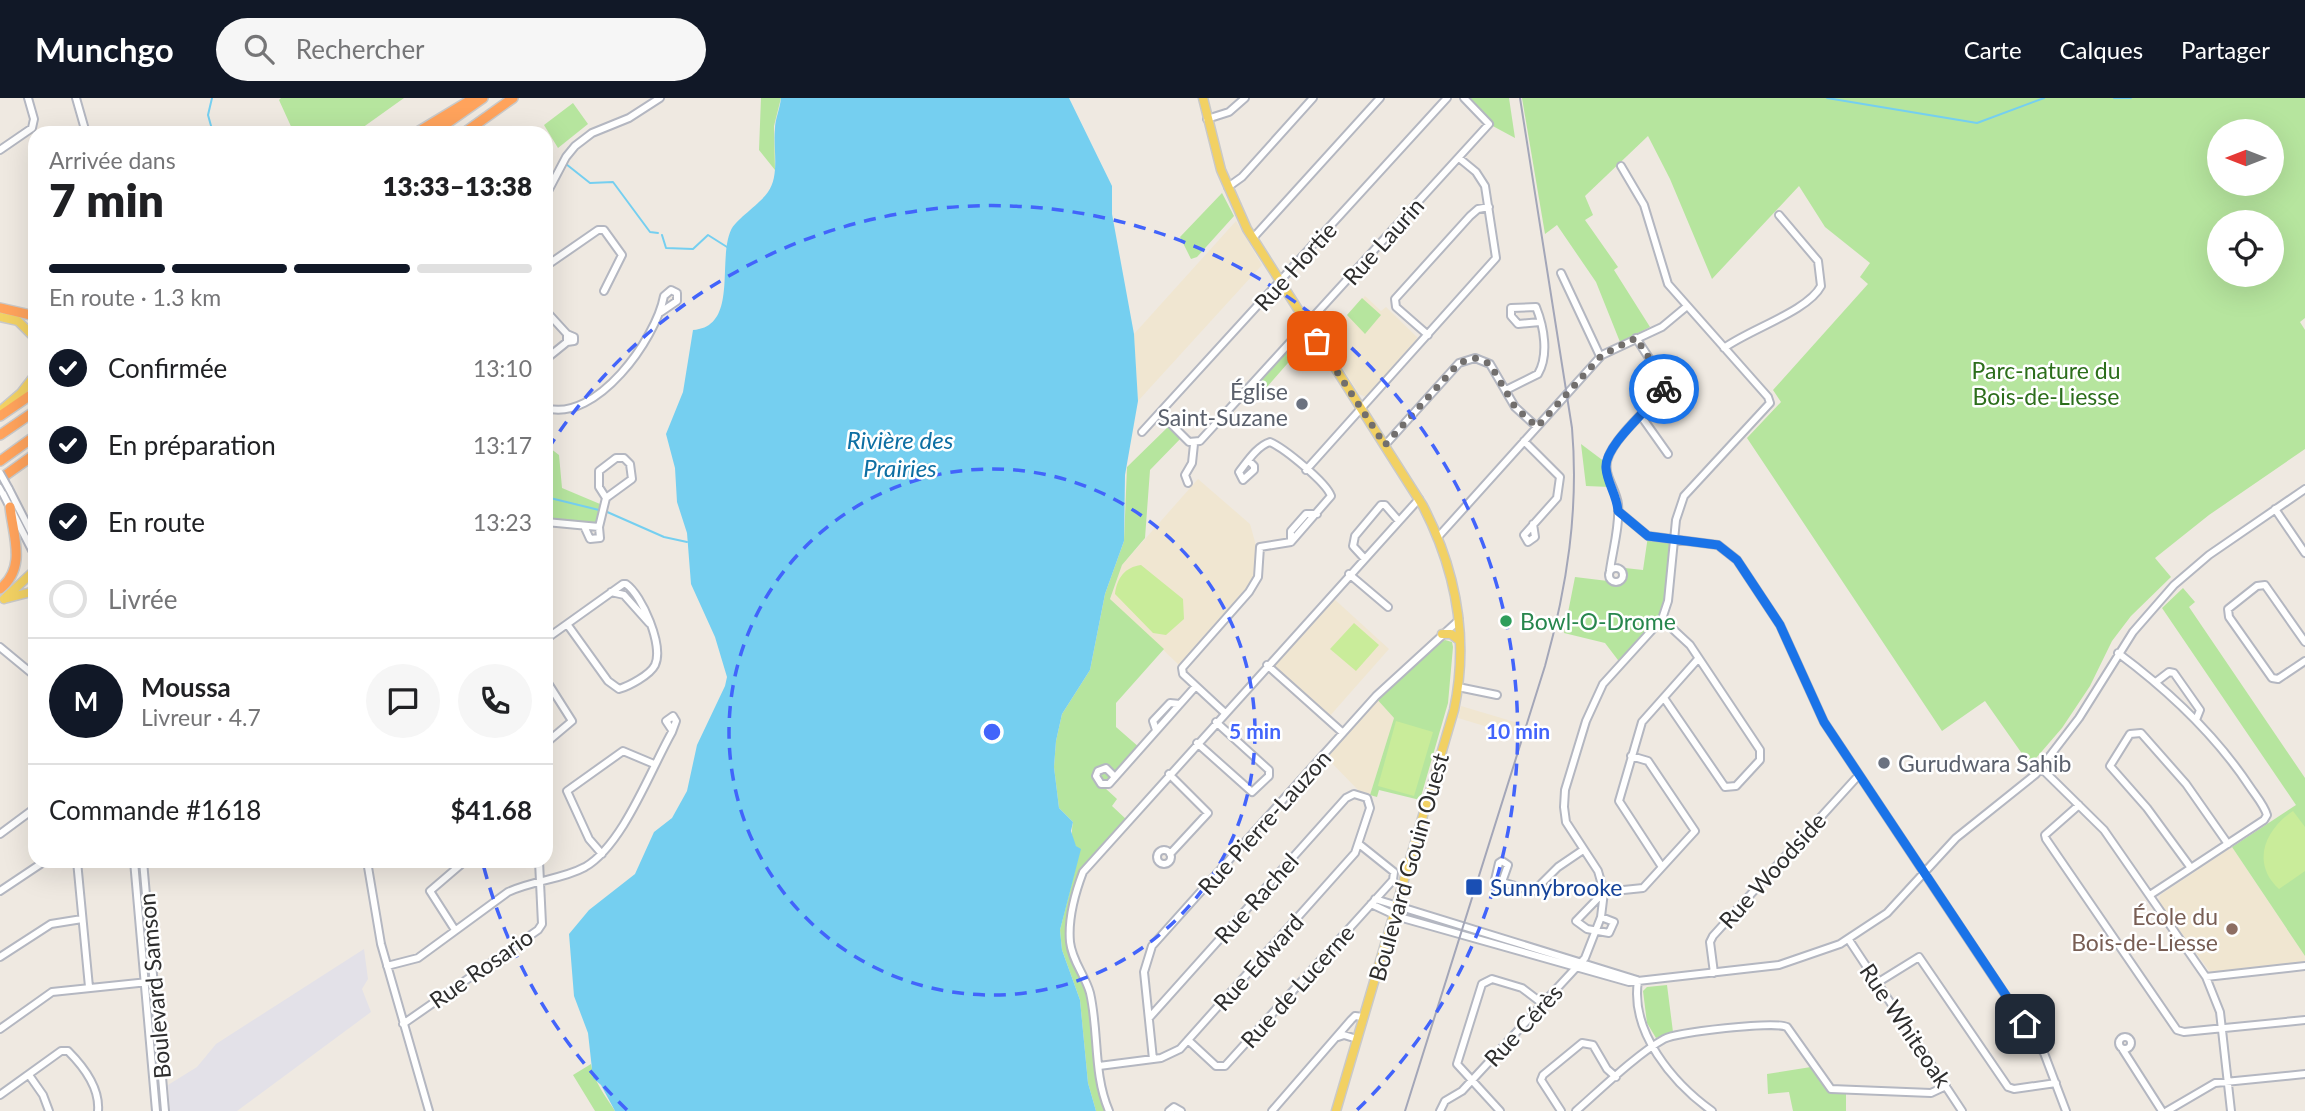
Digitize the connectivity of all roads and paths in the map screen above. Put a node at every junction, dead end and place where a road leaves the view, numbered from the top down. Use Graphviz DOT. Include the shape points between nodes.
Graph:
graph roads {
  1 [pos="28,98"];
  2 [pos="76,98"];
  3 [pos="474,98"];
  4 [pos="483,98"];
  5 [pos="513,98"];
  6 [pos="660,98"];
  7 [pos="1203,98"];
  8 [pos="1245,98"];
  9 [pos="1313,98"];
  10 [pos="1380,98"];
  11 [pos="1447,98"];
  12 [pos="1464,98"];
  13 [pos="1207,119"];
  14 [pos="32,126"];
  15 [pos="84,126"];
  16 [pos="428,126"];
  17 [pos="443,126"];
  18 [pos="474,126"];
  19 [pos="28,131"];
  20 [pos="0,150"];
  21 [pos="1459,158"];
  22 [pos="1621,166"];
  23 [pos="553,182"];
  24 [pos="1228,187"];
  25 [pos="1489,207"];
  26 [pos="1779,215"];
  27 [pos="1253,239"];
  28 [pos="553,260"];
  29 [pos="1560,273"];
  30 [pos="1281,282"];
  31 [pos="604,291"];
  32 [pos="1686,307"];
  33 [pos="0,308"];
  34 [pos="661,312"];
  35 [pos="28,314"];
  36 [pos="0,317"];
  37 [pos="553,320"];
  38 [pos="1540,322"];
  39 [pos="1307,324"];
  40 [pos="28,331"];
  41 [pos="1428,335"];
  42 [pos="1636,338"];
  43 [pos="1724,348"];
  44 [pos="553,352"];
  45 [pos="1600,356"];
  46 [pos="28,384"];
  47 [pos="1506,390"];
  48 [pos="28,397"];
  49 [pos="553,410"];
  50 [pos="1361,410"];
  51 [pos="0,411"];
  52 [pos="1160,413"];
  53 [pos="0,416"];
  54 [pos="28,416"];
  55 [pos="1641,416"];
  56 [pos="1537,427"];
  57 [pos="1142,432"];
  58 [pos="0,435"];
  59 [pos="28,441"];
  60 [pos="1524,441"];
  61 [pos="1194,444"];
  62 [pos="1385,445"];
  63 [pos="1668,454"];
  64 [pos="28,459"];
  65 [pos="0,461"];
  66 [pos="1249,461"];
  67 [pos="1306,470"];
  68 [pos="0,472"];
  69 [pos="0,479"];
  70 [pos="1188,483"];
  71 [pos="2305,489"];
  72 [pos="4,490"];
  73 [pos="606,498"];
  74 [pos="1419,499"];
  75 [pos="9,507"];
  76 [pos="2275,509"];
  77 [pos="1618,511"];
  78 [pos="1398,520"];
  79 [pos="553,523"];
  80 [pos="1533,524"];
  81 [pos="584,526"];
  82 [pos="599,527"];
  83 [pos="28,529"];
  84 [pos="1438,537"];
  85 [pos="1674,541"];
  86 [pos="28,543"];
  87 [pos="2305,553"];
  88 [pos="1364,558"];
  89 [pos="1611,570"];
  90 [pos="1349,574"];
  91 [pos="28,575"];
  92 [pos="28,592"];
  93 [pos="611,593"];
  94 [pos="1,596"];
  95 [pos="1388,607"];
  96 [pos="1662,619"];
  97 [pos="1459,620"];
  98 [pos="567,624"];
  99 [pos="651,626"];
  100 [pos="553,634"];
  101 [pos="1442,634"];
  102 [pos="1460,641"];
  103 [pos="2305,642"];
  104 [pos="0,647"];
  105 [pos="2118,653"];
  106 [pos="1698,659"];
  107 [pos="2305,661"];
  108 [pos="1267,665"];
  109 [pos="28,669"];
  110 [pos="2157,682"];
  111 [pos="1196,686"];
  112 [pos="1458,687"];
  113 [pos="553,691"];
  114 [pos="1497,695"];
  115 [pos="1664,698"];
  116 [pos="1224,713"];
  117 [pos="2196,720"];
  118 [pos="1216,722"];
  119 [pos="673,730"];
  120 [pos="1343,733"];
  121 [pos="553,737"];
  122 [pos="1197,743"];
  123 [pos="1631,756"];
  124 [pos="654,764"];
  125 [pos="2040,767"];
  126 [pos="1169,774"];
  127 [pos="1114,776"];
  128 [pos="1858,776"];
  129 [pos="1369,800"];
  130 [pos="2079,805"];
  131 [pos="28,813"];
  132 [pos="0,834"];
  133 [pos="2228,844"];
  134 [pos="1360,845"];
  135 [pos="1583,850"];
  136 [pos="1170,853"];
  137 [pos="602,854"];
  138 [pos="1662,867"];
  139 [pos="34,868"];
  140 [pos="78,868"];
  141 [pos="135,868"];
  142 [pos="144,868"];
  143 [pos="368,868"];
  144 [pos="457,868"];
  145 [pos="540,868"];
  146 [pos="2192,868"];
  147 [pos="1924,873"];
  148 [pos="542,881"];
  149 [pos="1502,882"];
  150 [pos="0,891"];
  151 [pos="1604,892"];
  152 [pos="2150,895"];
  153 [pos="1373,901"];
  154 [pos="1395,911"];
  155 [pos="1601,917"];
  156 [pos="82,919"];
  157 [pos="455,930"];
  158 [pos="1595,931"];
  159 [pos="1849,940"];
  160 [pos="0,957"];
  161 [pos="1581,962"];
  162 [pos="387,966"];
  163 [pos="2305,966"];
  164 [pos="1575,968"];
  165 [pos="1714,974"];
  166 [pos="2206,977"];
  167 [pos="1638,981"];
  168 [pos="153,982"];
  169 [pos="145,983"];
  170 [pos="1877,983"];
  171 [pos="89,987"];
  172 [pos="1542,1004"];
  173 [pos="1149,1017"];
  174 [pos="1363,1017"];
  175 [pos="2305,1020"];
  176 [pos="403,1024"];
  177 [pos="0,1027"];
  178 [pos="2222,1028"];
  179 [pos="1357,1039"];
  180 [pos="1188,1041"];
  181 [pos="1334,1041"];
  182 [pos="1653,1047"];
  183 [pos="2123,1049"];
  184 [pos="1153,1059"];
  185 [pos="1099,1066"];
  186 [pos="29,1074"];
  187 [pos="2305,1074"];
  188 [pos="1616,1077"];
  189 [pos="1472,1081"];
  190 [pos="2228,1082"];
  191 [pos="2056,1083"];
  192 [pos="1946,1086"];
  193 [pos="0,1095"];
  194 [pos="49,1111"];
  195 [pos="98,1111"];
  196 [pos="156,1111"];
  197 [pos="165,1111"];
  198 [pos="429,1111"];
  199 [pos="1110,1111"];
  200 [pos="1169,1111"];
  201 [pos="1181,1111"];
  202 [pos="1272,1111"];
  203 [pos="1336,1111"];
  204 [pos="1440,1111"];
  205 [pos="1500,1111"];
  206 [pos="1561,1111"];
  207 [pos="1576,1111"];
  208 [pos="1712,1111"];
  209 [pos="1962,1111"];
  210 [pos="2066,1111"];
  211 [pos="2164,1111"];
  212 [pos="2231,1111"];
  1 -- 14 [label="street"];
  2 -- 15 [label="street"];
  3 -- 16 [label="highway"];
  4 -- 17 [label="highway"];
  5 -- 18 [label="highway"];
  6 -- 23 [label="street" via="575,146"];
  7 -- 13 [label="main road, Boulevard Gouin Ouest"];
  8 -- 13 [label="street" via="1229,111"];
  9 -- 24 [label="street"];
  10 -- 27 [label="street"];
  11 -- 30 [label="street, Rue Hortie"];
  12 -- 21 [label="street, Rue Laurin" via="1489,124"];
  13 -- 24 [label="main road, Boulevard Gouin Ouest"];
  19 -- 20 [label="street"];
  21 -- 25 [label="street" via="1481,178"];
  21 -- 39 [label="street, Rue Laurin"];
  22 -- 32 [label="street" via="1644,205 1668,284"];
  24 -- 27 [label="main road, Boulevard Gouin Ouest"];
  25 -- 41 [label="street" via="1496,258"];
  25 -- 41 [label="street" via="1470,216 1395,299 1396,307"];
  26 -- 43 [label="street" via="1818,261 1821,286 1809,302"];
  27 -- 30 [label="main road, Boulevard Gouin Ouest"];
  28 -- 31 [label="street" via="604,230 622,255"];
  29 -- 45 [label="street"];
  30 -- 39 [label="main road, Boulevard Gouin Ouest"];
  30 -- 52 [label="street, Rue Hortie"];
  32 -- 42 [label="street" via="1662,327"];
  32 -- 43 [label="street"];
  33 -- 35 [label="highway"];
  34 -- 49 [label="street" via="624,375 571,410"];
  36 -- 40 [label="main road" via="18,321"];
  37 -- 44 [label="street" via="567,338"];
  38 -- 38 [label="street" via="1533,305 1510,311 1518,324"];
  38 -- 47 [label="street" via="1544,364 1538,374"];
  39 -- 50 [label="main road, Boulevard Gouin Ouest"];
  39 -- 61 [label="street, Rue Laurin"];
  41 -- 50 [label="street"];
  42 -- 45 [label="street"];
  42 -- 55 [label="street" via="1666,384"];
  43 -- 85 [label="street" via="1770,403 1684,496"];
  45 -- 56 [label="street"];
  46 -- 51 [label="main road"];
  47 -- 56 [label="street" via="1515,407"];
  47 -- 62 [label="street" via="1490,364 1475,358 1465,360"];
  48 -- 53 [label="highway"];
  50 -- 62 [label="main road, Boulevard Gouin Ouest"];
  50 -- 67 [label="street"];
  52 -- 57 [label="street, Rue Hortie"];
  52 -- 61 [label="street"];
  54 -- 58 [label="highway"];
  55 -- 63 [label="street"];
  55 -- 77 [label="street" via="1607,459"];
  56 -- 60 [label="street"];
  59 -- 65 [label="highway"];
  60 -- 80 [label="street" via="1560,477 1559,493"];
  60 -- 84 [label="street"];
  61 -- 70 [label="street, Rue Laurin" via="1185,475"];
  62 -- 74 [label="main road, Boulevard Gouin Ouest"];
  64 -- 69 [label="highway"];
  66 -- 67 [label="street" via="1270,442"];
  67 -- 111 [label="street" via="1330,493 1330,500 1317,514 1306,514 1291,530 1291,542 1260,547 1258,577 1249,592 1182,668 1182,674"];
  68 -- 72 [label="street, bridge"];
  71 -- 76 [label="street"];
  72 -- 75 [label="street"];
  72 -- 83 [label="street"];
  73 -- 73 [label="street" via="632,479 624,458 601,468 598,482"];
  73 -- 82 [label="street"];
  74 -- 78 [label="street"];
  74 -- 84 [label="main road, Boulevard Gouin Ouest"];
  75 -- 86 [label="street"];
  75 -- 94 [label="highway" via="17,559"];
  76 -- 87 [label="street"];
  76 -- 105 [label="street" via="2189,571 2158,601"];
  77 -- 85 [label="street" via="1648,536"];
  77 -- 89 [label="street"];
  78 -- 88 [label="street"];
  78 -- 88 [label="street" via="1381,505 1355,536 1353,546"];
  79 -- 81 [label="street"];
  81 -- 82 [label="street"];
  81 -- 82 [label="street" via="595,540 600,538"];
  84 -- 97 [label="main road, Boulevard Gouin Ouest" via="1451,573"];
  85 -- 96 [label="street"];
  85 -- 128 [label="street" via="1718,545 1737,560 1780,625 1824,722"];
  88 -- 90 [label="street"];
  90 -- 95 [label="street"];
  90 -- 108 [label="street"];
  91 -- 94 [label="main road"];
  92 -- 94 [label="main road"];
  93 -- 98 [label="street"];
  93 -- 99 [label="street" via="624,595"];
  93 -- 99 [label="street" via="623,584 629,586"];
  96 -- 106 [label="street" via="1680,633"];
  96 -- 135 [label="street" via="1603,684 1586,721 1564,807 1566,822"];
  97 -- 101 [label="street, Rue Pierre-Lauzon"];
  97 -- 102 [label="main road, Boulevard Gouin Ouest"];
  98 -- 99 [label="street" via="608,681 619,689 657,662"];
  98 -- 100 [label="street"];
  101 -- 102 [label="main road"];
  101 -- 120 [label="street, Rue Pierre-Lauzon" via="1384,687"];
  102 -- 112 [label="main road, Boulevard Gouin Ouest"];
  103 -- 107 [label="street" via="2265,585 2257,586 2228,609 2272,678 2280,678"];
  104 -- 109 [label="street"];
  105 -- 110 [label="street"];
  105 -- 125 [label="street" via="2083,712"];
  106 -- 115 [label="street"];
  106 -- 115 [label="street" via="1761,754 1737,786 1725,787"];
  108 -- 116 [label="street"];
  108 -- 120 [label="street"];
  110 -- 117 [label="street"];
  110 -- 117 [label="street" via="2174,673 2200,710"];
  111 -- 116 [label="street"];
  111 -- 127 [label="street" via="1180,704 1170,703 1153,720 1156,730"];
  112 -- 114 [label="street"];
  112 -- 154 [label="main road, Boulevard Gouin Ouest"];
  113 -- 121 [label="street" via="572,721"];
  115 -- 123 [label="street" via="1642,722"];
  116 -- 118 [label="street"];
  117 -- 133 [label="street" via="2237,766 2266,810 2264,820"];
  118 -- 122 [label="street"];
  118 -- 122 [label="street" via="1269,770 1269,776 1252,792"];
  119 -- 124 [label="street"];
  120 -- 173 [label="street, Rue Pierre-Lauzon" via="1152,946 1144,967"];
  122 -- 126 [label="street"];
  123 -- 138 [label="street" via="1619,801"];
  123 -- 138 [label="street" via="1648,761 1695,831"];
  124 -- 137 [label="street"];
  124 -- 137 [label="street" via="623,751 569,788 568,796 589,839"];
  125 -- 130 [label="street"];
  125 -- 147 [label="street" via="1956,838"];
  126 -- 136 [label="street" via="1208,813"];
  126 -- 185 [label="street" via="1087,865 1076,892 1070,941 1089,989"];
  128 -- 147 [label="street"];
  128 -- 165 [label="street, Rue Woodside" via="1713,936"];
  129 -- 134 [label="street, Rue Edward"];
  129 -- 173 [label="street, Rue Rachel" via="1353,794 1343,800"];
  130 -- 152 [label="street" via="2104,830"];
  130 -- 178 [label="street" via="2045,835 2046,839 2177,1030"];
  131 -- 132 [label="street"];
  133 -- 146 [label="street"];
  133 -- 146 [label="street" via="2159,753 2141,733 2130,734 2110,766"];
  134 -- 153 [label="street, Rue de Lucerne" via="1394,874"];
  134 -- 180 [label="street, Rue Edward"];
  135 -- 149 [label="street" via="1534,891"];
  135 -- 151 [label="street" via="1598,871"];
  137 -- 148 [label="street" via="585,867"];
  138 -- 151 [label="street" via="1639,890"];
  139 -- 150 [label="street"];
  140 -- 156 [label="street"];
  141 -- 169 [label="street, Boulevard Samson"];
  142 -- 168 [label="street, Boulevard Samson"];
  143 -- 162 [label="street"];
  144 -- 157 [label="street, Rue Rosario" via="430,891"];
  145 -- 148 [label="street, Rue Rosario"];
  146 -- 152 [label="street"];
  147 -- 159 [label="street" via="1887,913"];
  147 -- 191 [label="street" via="2044,1053"];
  148 -- 157 [label="street" via="508,892"];
  148 -- 176 [label="street, Rue Rosario" via="538,930"];
  151 -- 155 [label="street, Rue Cérès"];
  151 -- 158 [label="street" via="1576,919 1577,924"];
  152 -- 166 [label="street"];
  153 -- 154 [label="street"];
  153 -- 180 [label="street, Rue de Lucerne" via="1224,1066 1216,1066"];
  154 -- 161 [label="street"];
  154 -- 164 [label="street"];
  154 -- 174 [label="main road, Boulevard Gouin Ouest"];
  155 -- 158 [label="street, Rue Cérès"];
  155 -- 158 [label="street, Rue Cérès" via="1611,919 1615,926 1605,934"];
  156 -- 160 [label="street" via="51,924"];
  156 -- 171 [label="street"];
  157 -- 162 [label="street" via="418,958"];
  158 -- 161 [label="street, Rue Cérès"];
  159 -- 165 [label="street" via="1788,963"];
  159 -- 170 [label="street, Rue Whiteoak"];
  161 -- 164 [label="street, Rue Cérès"];
  161 -- 167 [label="street"];
  162 -- 176 [label="street"];
  163 -- 166 [label="street"];
  164 -- 167 [label="street" via="1619,981"];
  164 -- 172 [label="street, Rue Cérès"];
  165 -- 167 [label="street"];
  166 -- 178 [label="street"];
  167 -- 182 [label="street" via="1642,1023"];
  168 -- 169 [label="street"];
  168 -- 197 [label="street, Boulevard Samson"];
  169 -- 171 [label="street"];
  169 -- 196 [label="street, Boulevard Samson"];
  170 -- 191 [label="street" via="1919,957 2008,1087"];
  170 -- 192 [label="street, Rue Whiteoak"];
  171 -- 177 [label="street" via="52,992"];
  172 -- 189 [label="street, Rue Cérès"];
  172 -- 189 [label="street" via="1522,988 1492,979 1482,984 1457,1064"];
  173 -- 184 [label="street, Rue Pierre-Lauzon"];
  174 -- 179 [label="main road, Boulevard Gouin Ouest"];
  174 -- 181 [label="street" via="1352,1018"];
  175 -- 178 [label="street"];
  176 -- 198 [label="street"];
  178 -- 190 [label="street"];
  179 -- 181 [label="street" via="1342,1035"];
  179 -- 203 [label="main road, Boulevard Gouin Ouest"];
  180 -- 184 [label="street, Rue Edward" via="1171,1055"];
  181 -- 202 [label="street"];
  182 -- 188 [label="street"];
  182 -- 192 [label="street" via="1668,1037 1780,1024 1787,1027 1831,1088 1931,1093"];
  182 -- 208 [label="street" via="1686,1088"];
  183 -- 211 [label="street"];
  184 -- 185 [label="street, Rue Edward"];
  185 -- 199 [label="street"];
  186 -- 193 [label="street"];
  186 -- 194 [label="street"];
  186 -- 195 [label="street" via="61,1051 68,1051 90,1078"];
  187 -- 190 [label="street"];
  188 -- 206 [label="street" via="1593,1045 1582,1043 1541,1080"];
  188 -- 207 [label="street"];
  189 -- 204 [label="street, Rue Cérès"];
  189 -- 205 [label="street"];
  190 -- 211 [label="street" via="2210,1085"];
  190 -- 212 [label="street"];
  191 -- 210 [label="street"];
  192 -- 209 [label="street, Rue Whiteoak"];
  200 -- 201 [label="street" via="1176,1107"];
}
